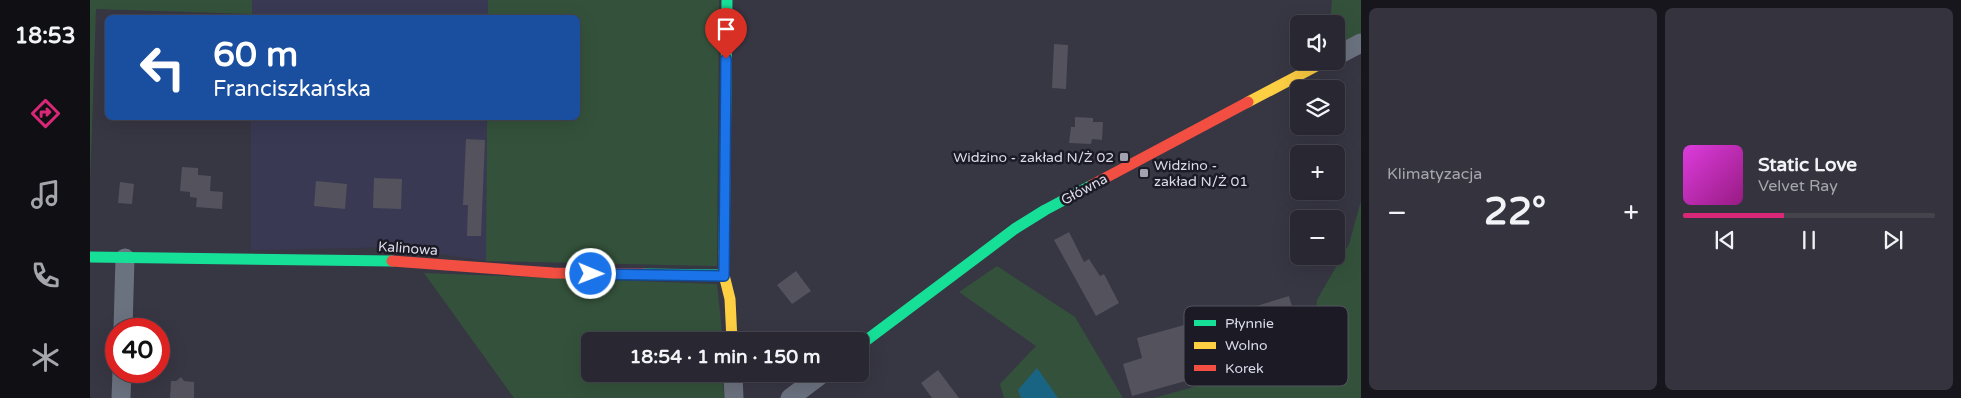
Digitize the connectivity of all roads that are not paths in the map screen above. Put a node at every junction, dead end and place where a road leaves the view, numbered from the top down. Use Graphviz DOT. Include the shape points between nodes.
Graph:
graph roads {
  1 [pos="727,0"];
  2 [pos="1361,43"];
  3 [pos="1345,51"];
  4 [pos="1309,70"];
  5 [pos="90,257"];
  6 [pos="125,258"];
  7 [pos="724,276"];
  8 [pos="123,318"];
  9 [pos="732,332"];
  10 [pos="869,338"];
  11 [pos="733,382"];
  12 [pos="811,382"];
  13 [pos="122,383"];
  14 [pos="121,398"];
  15 [pos="734,398"];
  16 [pos="790,398"];
  1 -- 7 [label="street"];
  2 -- 3 [label="street"];
  4 -- 10 [label="street, Główna" via="1045,210 1016,228"];
  5 -- 6 [label="street, Kalinowa"];
  6 -- 7 [label="street, Kalinowa" via="384,260 553,273"];
  6 -- 8 [label="street"];
  7 -- 9 [label="street" via="730,299"];
  11 -- 15 [label="street"];
  12 -- 16 [label="street"];
  13 -- 14 [label="street"];
}
